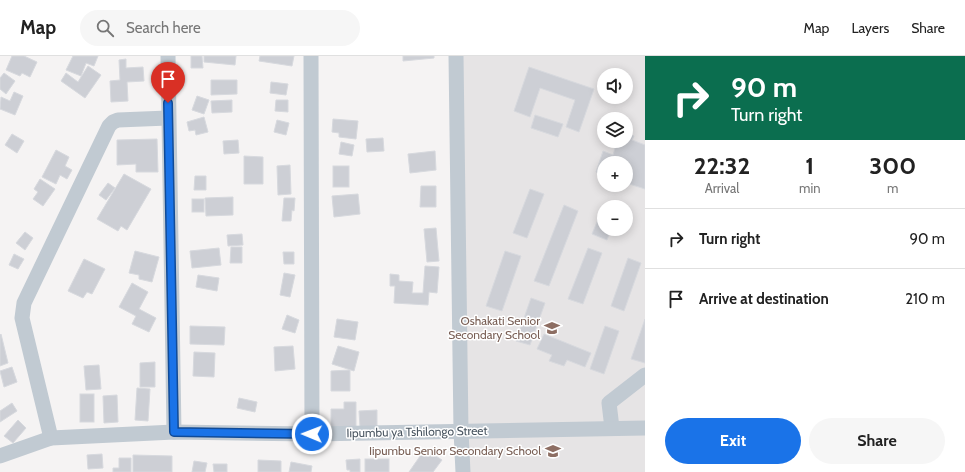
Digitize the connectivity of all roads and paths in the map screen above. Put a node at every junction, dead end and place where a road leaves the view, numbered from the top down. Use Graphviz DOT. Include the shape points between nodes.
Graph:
graph roads {
  1 [pos="168,56"];
  2 [pos="311,56"];
  3 [pos="456,56"];
  4 [pos="168,118"];
  5 [pos="645,375"];
  6 [pos="612,428"];
  7 [pos="645,428"];
  8 [pos="461,431"];
  9 [pos="174,432"];
  10 [pos="312,434"];
  11 [pos="51,438"];
  12 [pos="0,456"];
  13 [pos="463,472"];
  1 -- 4 [label="street"];
  2 -- 10 [label="street"];
  3 -- 8 [label="street"];
  4 -- 9 [label="street"];
  4 -- 11 [label="street" via="118,120 109,126 24,304 22,318"];
  5 -- 6 [label="street" via="609,403"];
  6 -- 7 [label="street, Iipumbu ya Tshilongo Street"];
  6 -- 8 [label="street, Iipumbu ya Tshilongo Street"];
  8 -- 10 [label="street, Iipumbu ya Tshilongo Street"];
  8 -- 13 [label="street"];
  9 -- 10 [label="street, Iipumbu ya Tshilongo Street"];
  9 -- 11 [label="street, Iipumbu ya Tshilongo Street"];
  11 -- 12 [label="street, Iipumbu ya Tshilongo Street"];
}
